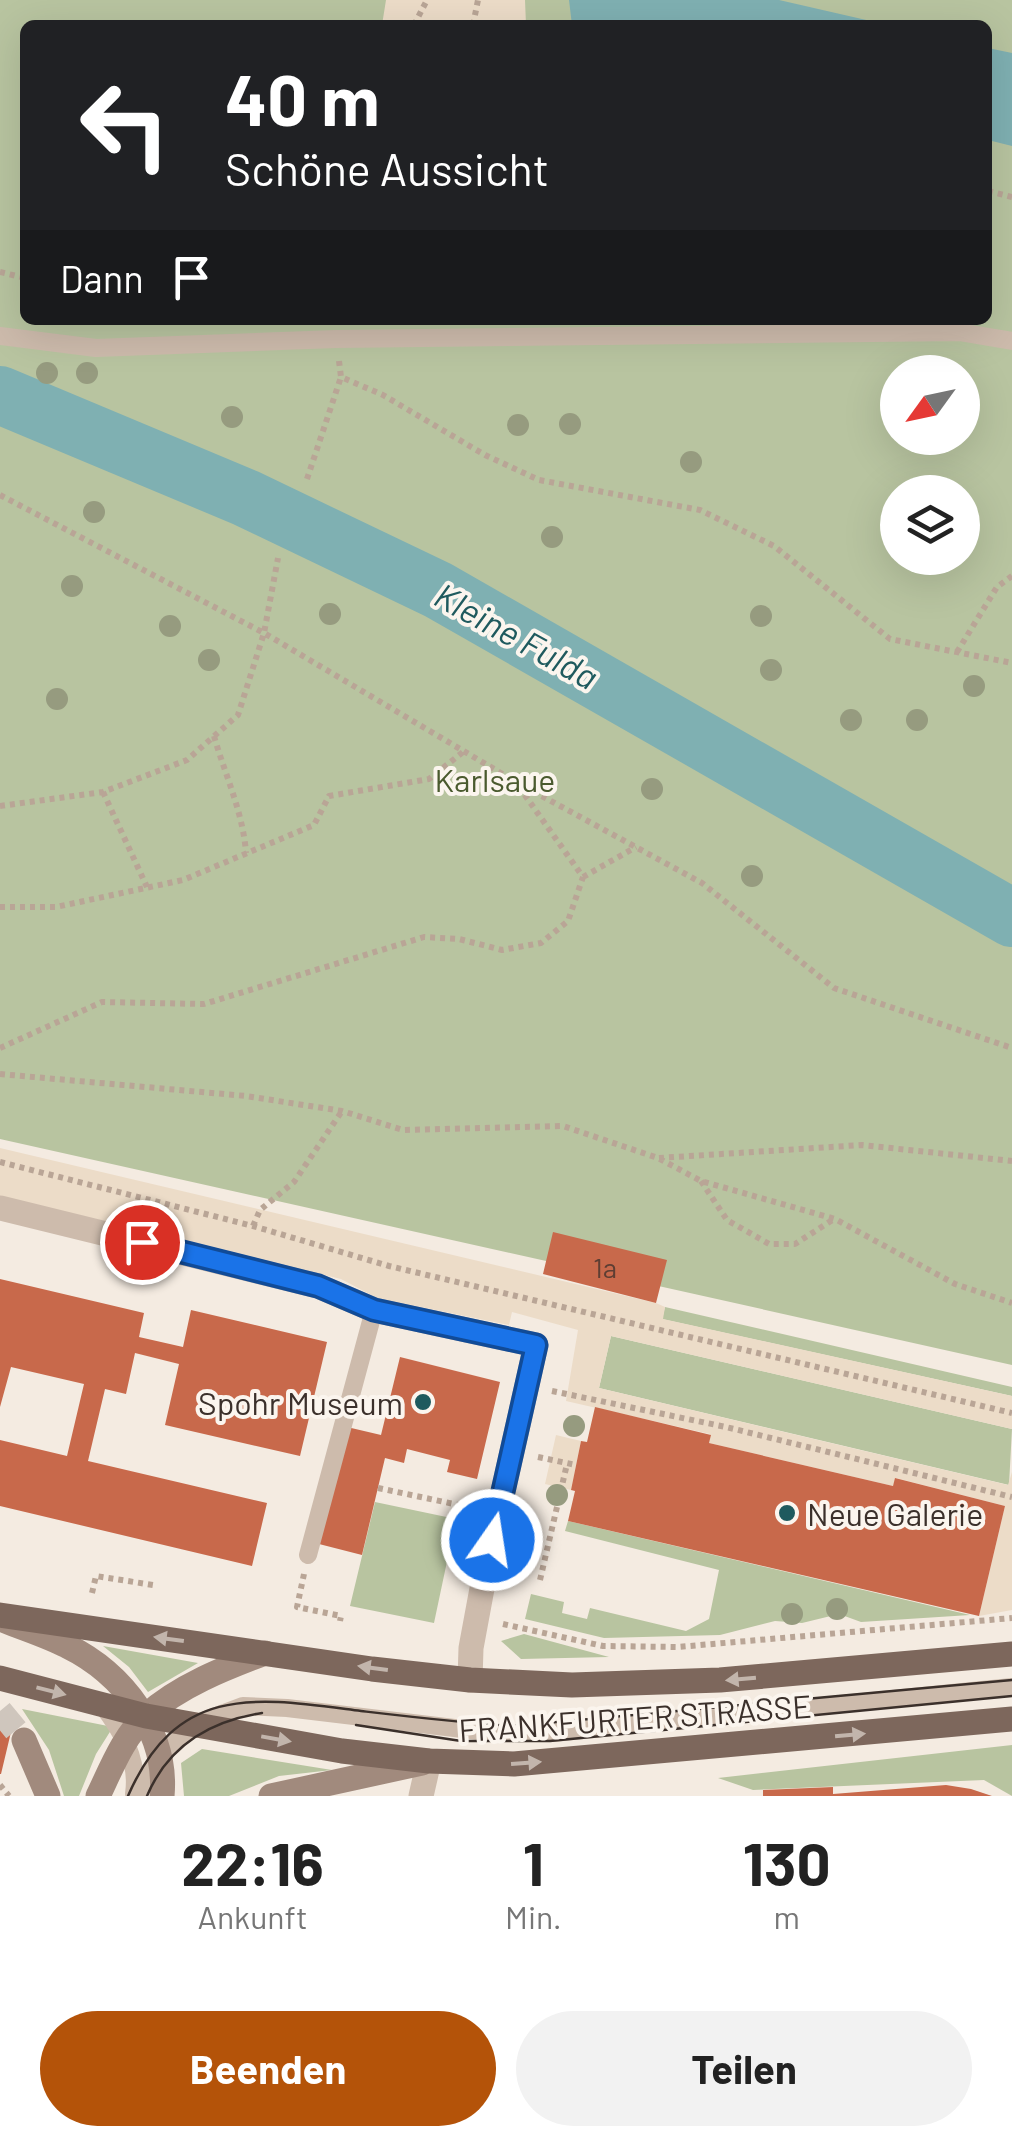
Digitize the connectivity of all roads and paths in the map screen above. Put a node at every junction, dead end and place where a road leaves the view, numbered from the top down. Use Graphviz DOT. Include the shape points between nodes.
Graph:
graph roads {
  1 [pos="0,336"];
  2 [pos="336,339"];
  3 [pos="1012,341"];
  4 [pos="341,377"];
  5 [pos="307,479"];
  6 [pos="0,495"];
  7 [pos="278,558"];
  8 [pos="1012,576"];
  9 [pos="264,632"];
  10 [pos="957,652"];
  11 [pos="1012,663"];
  12 [pos="214,736"];
  13 [pos="463,752"];
  14 [pos="516,782"];
  15 [pos="103,792"];
  16 [pos="0,806"];
  17 [pos="636,847"];
  18 [pos="246,852"];
  19 [pos="583,877"];
  20 [pos="147,888"];
  21 [pos="0,907"];
  22 [pos="0,1048"];
  23 [pos="1012,1048"];
  24 [pos="0,1074"];
  25 [pos="342,1111"];
  26 [pos="658,1158"];
  27 [pos="1012,1161"];
  28 [pos="0,1162"];
  29 [pos="701,1180"];
  30 [pos="0,1208"];
  31 [pos="835,1219"];
  32 [pos="253,1226"];
  33 [pos="1012,1302"];
  34 [pos="374,1310"];
  35 [pos="526,1385"];
  36 [pos="1012,1413"];
  37 [pos="550,1460"];
  38 [pos="378,1488"];
  39 [pos="1012,1497"];
  40 [pos="498,1514"];
  41 [pos="308,1555"];
  42 [pos="540,1580"];
  43 [pos="153,1585"];
  44 [pos="92,1593"];
  45 [pos="0,1616"];
  46 [pos="1012,1618"];
  47 [pos="340,1621"];
  48 [pos="471,1648"];
  49 [pos="265,1652"];
  50 [pos="1012,1654"];
  51 [pos="0,1678"];
  52 [pos="470,1680"];
  53 [pos="1012,1687"];
  54 [pos="101,1704"];
  55 [pos="146,1716"];
  56 [pos="1012,1718"];
  57 [pos="196,1724"];
  58 [pos="24,1740"];
  59 [pos="126,1743"];
  60 [pos="158,1760"];
  61 [pos="428,1761"];
  62 [pos="0,1785"];
  63 [pos="9,1796"];
  64 [pos="48,1796"];
  65 [pos="98,1796"];
  66 [pos="135,1796"];
  67 [pos="162,1796"];
  68 [pos="271,1796"];
  69 [pos="421,1796"];
  1 -- 2 [label="lane" via="96,348"];
  2 -- 3 [label="lane" via="959,332"];
  2 -- 4 [label="path"];
  4 -- 5 [label="path"];
  4 -- 10 [label="path" via="539,480 700,510 774,546 890,639"];
  6 -- 9 [label="path"];
  7 -- 9 [label="path"];
  8 -- 10 [label="path" via="997,588"];
  9 -- 12 [label="path" via="238,714"];
  9 -- 13 [label="path"];
  10 -- 11 [label="path"];
  12 -- 15 [label="path" via="187,760"];
  12 -- 18 [label="path" via="244,822"];
  13 -- 14 [label="path"];
  13 -- 18 [label="path" via="429,778 328,796 314,825"];
  14 -- 17 [label="path"];
  14 -- 19 [label="path"];
  15 -- 16 [label="path"];
  15 -- 20 [label="path"];
  17 -- 19 [label="path"];
  17 -- 23 [label="path" via="702,884 834,988"];
  18 -- 20 [label="path"];
  19 -- 22 [label="path" via="568,921 542,944 502,950 424,937 204,1004 102,1002"];
  20 -- 21 [label="path" via="56,907"];
  24 -- 25 [label="path"];
  25 -- 26 [label="path" via="403,1130 562,1126"];
  25 -- 32 [label="path" via="294,1182 260,1210"];
  26 -- 27 [label="path" via="862,1145"];
  26 -- 29 [label="path"];
  28 -- 32 [label="path"];
  29 -- 31 [label="path"];
  29 -- 31 [label="path" via="728,1220 769,1244 794,1244"];
  30 -- 34 [label="street" via="318,1286"];
  31 -- 33 [label="path" via="955,1284"];
  32 -- 36 [label="path" via="389,1266"];
  34 -- 35 [label="street" via="536,1345"];
  34 -- 41 [label="lane"];
  35 -- 39 [label="path"];
  35 -- 40 [label="street"];
  37 -- 42 [label="path" via="572,1464"];
  38 -- 40 [label="path"];
  40 -- 48 [label="street"];
  41 -- 47 [label="path" via="297,1607 341,1616"];
  43 -- 44 [label="path" via="96,1576"];
  49 -- 45 [label="main road, FRANKFURTER STRASSE, one-way"];
  45 -- 55 [label="main road, FRANKFURTER STRASSE" via="97,1665"];
  46 -- 48 [label="path" via="678,1647 604,1646 506,1622"];
  48 -- 52 [label="street"];
  52 -- 49 [label="main road, FRANKFURTER STRASSE, one-way"];
  49 -- 55 [label="main road" via="213,1674"];
  50 -- 52 [label="main road, FRANKFURTER STRASSE, one-way" via="720,1680"];
  51 -- 54 [label="main road, FRANKFURTER STRASSE, one-way"];
  53 -- 57 [label="lane" via="553,1733 496,1734 243,1706"];
  54 -- 55 [label="main road, FRANKFURTER STRASSE"];
  54 -- 59 [label="lane"];
  55 -- 57 [label="main road, FRANKFURTER STRASSE"];
  55 -- 59 [label="main road"];
  55 -- 60 [label="main road"];
  61 -- 56 [label="main road, FRANKFURTER STRASSE, one-way" via="514,1764"];
  57 -- 60 [label="lane"];
  57 -- 61 [label="main road, FRANKFURTER STRASSE, one-way"];
  58 -- 64 [label="main road"];
  59 -- 65 [label="main road"];
  59 -- 66 [label="lane"];
  60 -- 66 [label="lane"];
  60 -- 67 [label="main road"];
  61 -- 68 [label="main road"];
  61 -- 69 [label="street"];
  62 -- 63 [label="path"];
}
